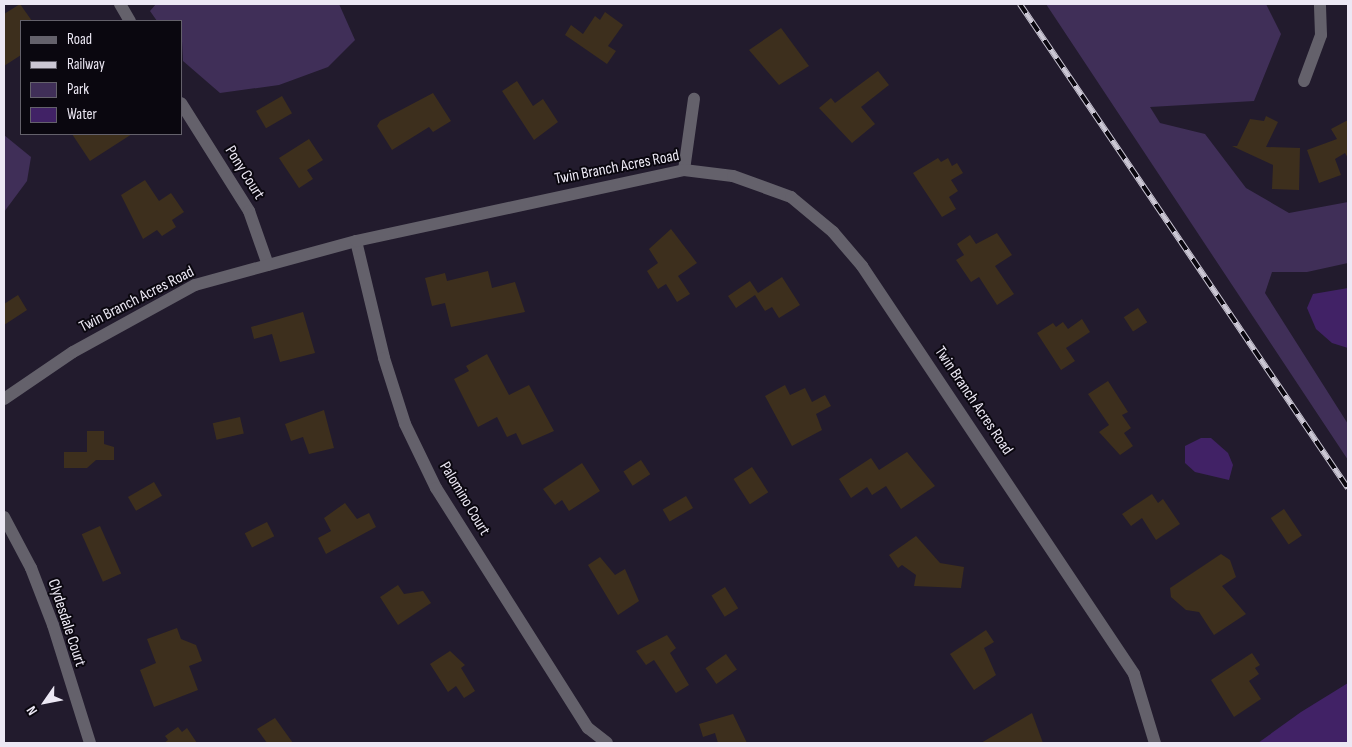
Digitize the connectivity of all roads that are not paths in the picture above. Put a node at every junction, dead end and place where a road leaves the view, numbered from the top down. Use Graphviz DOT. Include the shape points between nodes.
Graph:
graph roads {
  1 [pos="120,4"];
  2 [pos="1320,4"];
  3 [pos="129,20"];
  4 [pos="1304,81"];
  5 [pos="694,99"];
  6 [pos="182,105"];
  7 [pos="684,170"];
  8 [pos="356,241"];
  9 [pos="268,265"];
  10 [pos="4,398"];
  11 [pos="4,517"];
  12 [pos="90,743"];
  13 [pos="607,743"];
  14 [pos="1156,743"];
  1 -- 3 [label="street"];
  2 -- 4 [label="street" via="1321,35"];
  5 -- 7 [label="street"];
  6 -- 9 [label="street, Pony Court" via="249,212"];
  7 -- 8 [label="street, Twin Branch Acres Road"];
  7 -- 14 [label="street, Twin Branch Acres Road" via="733,176 792,198 834,232 862,266 1134,674"];
  8 -- 9 [label="street, Twin Branch Acres Road"];
  8 -- 13 [label="street, Palomino Court" via="387,367 405,424 436,488 588,728"];
  9 -- 10 [label="street, Twin Branch Acres Road" via="195,285 73,352"];
  11 -- 12 [label="street, Clydesdale Court" via="31,568 53,625"];
}
